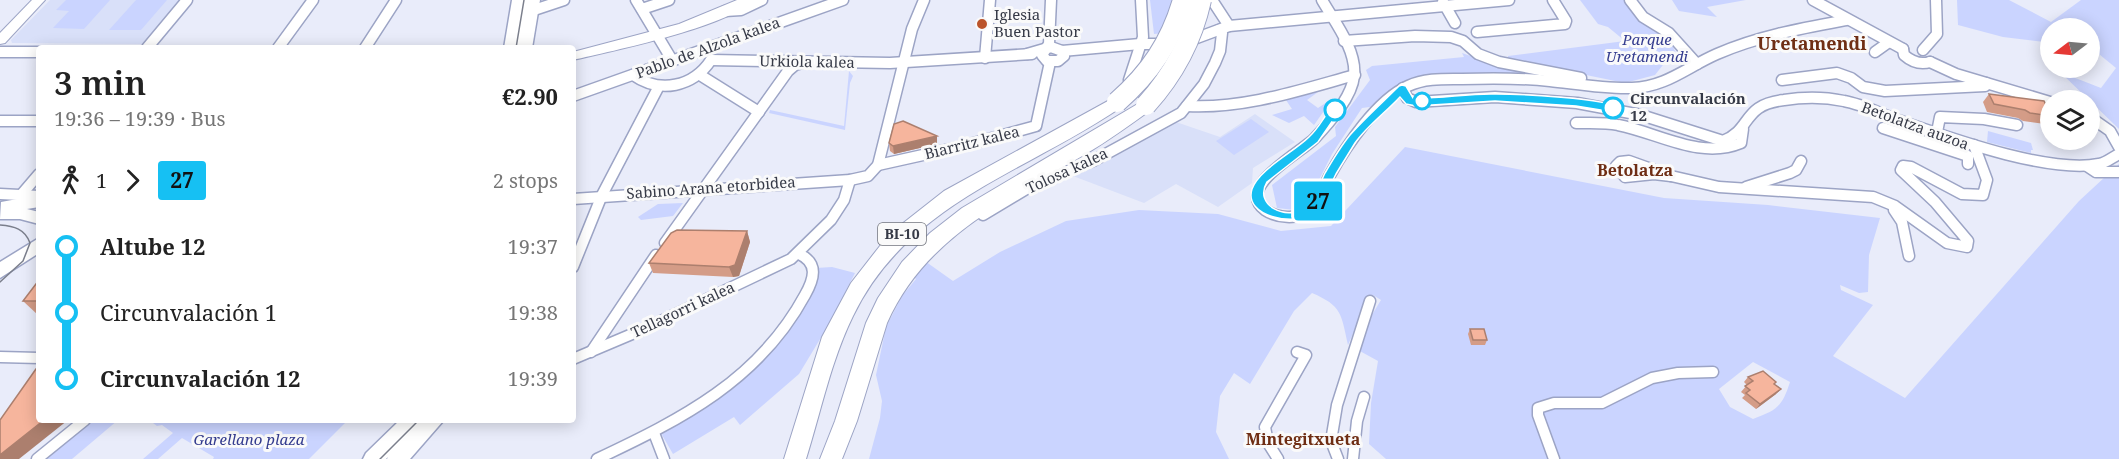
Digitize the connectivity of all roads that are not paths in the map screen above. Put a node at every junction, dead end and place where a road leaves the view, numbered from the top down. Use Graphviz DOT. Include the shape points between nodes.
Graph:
graph roads {
  1 [pos="39,0"];
  2 [pos="188,0"];
  3 [pos="313,0"];
  4 [pos="396,0"];
  5 [pos="519,0"];
  6 [pos="564,0"];
  7 [pos="636,0"];
  8 [pos="669,0"];
  9 [pos="762,0"];
  10 [pos="843,0"];
  11 [pos="924,0"];
  12 [pos="990,0"];
  13 [pos="1051,0"];
  14 [pos="1141,0"];
  15 [pos="1183,0"];
  16 [pos="1202,0"];
  17 [pos="1212,0"];
  18 [pos="1322,0"];
  19 [pos="1509,0"];
  20 [pos="1552,0"];
  21 [pos="1630,0"];
  22 [pos="1813,0"];
  23 [pos="1936,0"];
  24 [pos="1443,3"];
  25 [pos="735,4"];
  26 [pos="532,6"];
  27 [pos="642,9"];
  28 [pos="1330,15"];
  29 [pos="1846,20"];
  30 [pos="1455,23"];
  31 [pos="1224,28"];
  32 [pos="1477,32"];
  33 [pos="659,35"];
  34 [pos="0,40"];
  35 [pos="1344,42"];
  36 [pos="1889,42"];
  37 [pos="1140,44"];
  38 [pos="150,45"];
  39 [pos="280,45"];
  40 [pos="367,45"];
  41 [pos="512,45"];
  42 [pos="523,45"];
  43 [pos="703,49"];
  44 [pos="1903,49"];
  45 [pos="1923,50"];
  46 [pos="0,52"];
  47 [pos="36,52"];
  48 [pos="1875,52"];
  49 [pos="576,55"];
  50 [pos="1046,55"];
  51 [pos="985,58"];
  52 [pos="672,60"];
  53 [pos="711,60"];
  54 [pos="781,61"];
  55 [pos="806,62"];
  56 [pos="903,62"];
  57 [pos="1930,62"];
  58 [pos="1697,64"];
  59 [pos="788,71"];
  60 [pos="633,75"];
  61 [pos="700,75"];
  62 [pos="1354,75"];
  63 [pos="1520,79"];
  64 [pos="1130,80"];
  65 [pos="1782,80"];
  66 [pos="1986,83"];
  67 [pos="659,86"];
  68 [pos="1402,88"];
  69 [pos="576,95"];
  70 [pos="2040,99"];
  71 [pos="1187,106"];
  72 [pos="759,112"];
  73 [pos="1886,114"];
  74 [pos="0,121"];
  75 [pos="36,121"];
  76 [pos="1905,121"];
  77 [pos="1576,123"];
  78 [pos="2100,124"];
  79 [pos="2017,125"];
  80 [pos="1743,129"];
  81 [pos="1937,132"];
  82 [pos="1903,135"];
  83 [pos="1974,145"];
  84 [pos="2119,147"];
  85 [pos="2119,154"];
  86 [pos="1801,161"];
  87 [pos="1968,164"];
  88 [pos="878,165"];
  89 [pos="2087,166"];
  90 [pos="2119,172"];
  91 [pos="1672,176"];
  92 [pos="36,178"];
  93 [pos="850,180"];
  94 [pos="1740,189"];
  95 [pos="702,190"];
  96 [pos="0,194"];
  97 [pos="21,195"];
  98 [pos="602,195"];
  99 [pos="36,196"];
  100 [pos="576,199"];
  101 [pos="36,201"];
  102 [pos="1886,201"];
  103 [pos="0,206"];
  104 [pos="36,212"];
  105 [pos="0,213"];
  106 [pos="20,213"];
  107 [pos="36,217"];
  108 [pos="36,239"];
  109 [pos="949,240"];
  110 [pos="36,246"];
  111 [pos="795,256"];
  112 [pos="1909,256"];
  113 [pos="576,260"];
  114 [pos="0,264"];
  115 [pos="0,272"];
  116 [pos="1370,301"];
  117 [pos="591,352"];
  118 [pos="1297,352"];
  119 [pos="0,357"];
  120 [pos="36,358"];
  121 [pos="576,358"];
  122 [pos="1713,372"];
  123 [pos="1364,397"];
  124 [pos="81,423"];
  125 [pos="410,423"];
  126 [pos="432,423"];
  127 [pos="654,433"];
  128 [pos="37,459"];
  129 [pos="373,459"];
  130 [pos="397,459"];
  131 [pos="597,459"];
  132 [pos="663,459"];
  133 [pos="795,459"];
  134 [pos="831,459"];
  135 [pos="1278,459"];
  136 [pos="1338,459"];
  137 [pos="1353,459"];
  138 [pos="1554,459"];
  1 -- 34 [label="street"];
  2 -- 38 [label="street"];
  3 -- 39 [label="street"];
  4 -- 40 [label="street"];
  5 -- 41 [label="main road"];
  6 -- 26 [label="street"];
  7 -- 27 [label="street"];
  8 -- 27 [label="street"];
  9 -- 25 [label="street" via="741,10"];
  10 -- 43 [label="street, Pablo de Alzola kalea"];
  11 -- 56 [label="street"];
  12 -- 51 [label="street"];
  13 -- 50 [label="street, Biarritz kalea"];
  14 -- 37 [label="street"];
  15 -- 133 [label="highway, BI-10, bridge" via="1166,48 1146,75 1117,102 1073,131 962,190 917,220 882,255 852,298 832,339"];
  16 -- 134 [label="highway, BI-10, bridge" via="1184,56 1146,105 1110,132 974,208 922,251 902,275 872,336"];
  17 -- 31 [label="street"];
  18 -- 28 [label="street"];
  19 -- 24 [label="street"];
  20 -- 32 [label="street" via="1566,21"];
  21 -- 58 [label="street" via="1643,17 1669,33"];
  22 -- 29 [label="street"];
  23 -- 45 [label="street" via="1939,34"];
  24 -- 28 [label="street"];
  24 -- 30 [label="street"];
  25 -- 33 [label="street"];
  26 -- 42 [label="main road"];
  27 -- 33 [label="street"];
  28 -- 31 [label="street"];
  28 -- 35 [label="street"];
  29 -- 36 [label="street"];
  29 -- 58 [label="street" via="1759,40"];
  31 -- 37 [label="street" via="1179,44"];
  31 -- 71 [label="street" via="1215,63"];
  33 -- 49 [label="street"];
  33 -- 52 [label="street"];
  35 -- 62 [label="street"];
  35 -- 63 [label="street" via="1376,44 1437,40 1444,36 1458,39 1478,54 1499,62 1581,78"];
  36 -- 44 [label="street"];
  36 -- 48 [label="street"];
  37 -- 50 [label="street" via="1062,51 1063,58"];
  37 -- 64 [label="street"];
  43 -- 52 [label="street, Pablo de Alzola kalea"];
  43 -- 53 [label="street"];
  44 -- 45 [label="street"];
  44 -- 57 [label="street" via="1911,61"];
  45 -- 57 [label="street" via="1930,56"];
  46 -- 47 [label="street"];
  50 -- 51 [label="street, Urkiola kalea"];
  50 -- 88 [label="street, Biarritz kalea" via="1036,126"];
  51 -- 56 [label="street, Urkiola kalea"];
  52 -- 60 [label="street, Pablo de Alzola kalea"];
  53 -- 54 [label="street, Urkiola kalea"];
  53 -- 61 [label="street"];
  54 -- 55 [label="street, Urkiola kalea"];
  54 -- 59 [label="street"];
  55 -- 56 [label="street, Urkiola kalea"];
  55 -- 59 [label="street"];
  56 -- 88 [label="street"];
  57 -- 66 [label="street"];
  58 -- 63 [label="street" via="1680,77 1647,87"];
  59 -- 72 [label="street"];
  60 -- 67 [label="street"];
  60 -- 69 [label="street, Pablo de Alzola kalea"];
  61 -- 67 [label="street"];
  61 -- 72 [label="street"];
  62 -- 68 [label="street" via="1350,90 1314,139 1263,179 1257,189 1263,207 1284,217 1308,212 1353,138"];
  62 -- 71 [label="street" via="1247,101"];
  63 -- 68 [label="street" via="1442,79"];
  65 -- 66 [label="street" via="1837,73 1870,89 1891,92"];
  66 -- 70 [label="street"];
  67 -- 98 [label="street"];
  68 -- 80 [label="street, Betolatza auzoa" via="1405,97 1416,102 1495,97 1613,108 1723,141"];
  71 -- 109 [label="street, Tolosa kalea" via="1181,113 1093,161 1033,185"];
  72 -- 95 [label="street"];
  73 -- 76 [label="street, Betolatza auzoa"];
  73 -- 80 [label="street, Betolatza auzoa" via="1826,97 1764,105 1755,110"];
  73 -- 82 [label="street, Betolatza auzoa" via="1880,132"];
  74 -- 75 [label="street"];
  76 -- 81 [label="street, Betolatza auzoa"];
  76 -- 82 [label="street"];
  77 -- 80 [label="street, Betolatza auzoa" via="1618,125 1719,150 1741,144"];
  78 -- 84 [label="street" via="2110,131"];
  79 -- 81 [label="street" via="1940,117"];
  81 -- 83 [label="street, Betolatza auzoa"];
  82 -- 87 [label="street, Betolatza auzoa" via="1968,156"];
  83 -- 89 [label="street" via="2023,158"];
  83 -- 102 [label="street, Betolatza auzoa" via="1986,180 1983,195 1977,197 1943,185 1914,167 1903,166 1901,170 1935,202 1968,241 1967,247 1929,232"];
  85 -- 89 [label="street" via="2108,163"];
  86 -- 94 [label="street, Betolatza auzoa" via="1790,173"];
  88 -- 93 [label="street" via="868,176"];
  89 -- 90 [label="street" via="2096,171"];
  91 -- 94 [label="street, Betolatza auzoa"];
  92 -- 97 [label="street"];
  93 -- 95 [label="street, Sabino Arana etorbidea"];
  93 -- 111 [label="street" via="841,205"];
  94 -- 102 [label="street, Betolatza auzoa" via="1862,196"];
  95 -- 98 [label="street, Sabino Arana etorbidea"];
  95 -- 117 [label="street"];
  96 -- 97 [label="street"];
  97 -- 99 [label="street"];
  98 -- 100 [label="street, Sabino Arana etorbidea"];
  98 -- 113 [label="street"];
  101 -- 103 [label="main road"];
  102 -- 112 [label="street" via="1902,222"];
  104 -- 106 [label="street"];
  105 -- 106 [label="main road"];
  106 -- 107 [label="main road"];
  108 -- 114 [label="main road"];
  110 -- 115 [label="main road"];
  111 -- 117 [label="street, Tellagorri kalea"];
  111 -- 127 [label="street" via="808,258 814,273 793,318 780,335 758,360 714,396"];
  116 -- 136 [label="street" via="1336,405 1331,441"];
  117 -- 121 [label="street, Tellagorri kalea"];
  118 -- 135 [label="street" via="1306,355 1265,427 1268,443"];
  119 -- 120 [label="street"];
  122 -- 138 [label="street" via="1677,372 1644,381 1602,403 1556,401 1538,408"];
  123 -- 137 [label="street"];
  124 -- 128 [label="street"];
  125 -- 129 [label="main road"];
  126 -- 130 [label="main road"];
  127 -- 131 [label="street"];
  127 -- 132 [label="street"];
}
